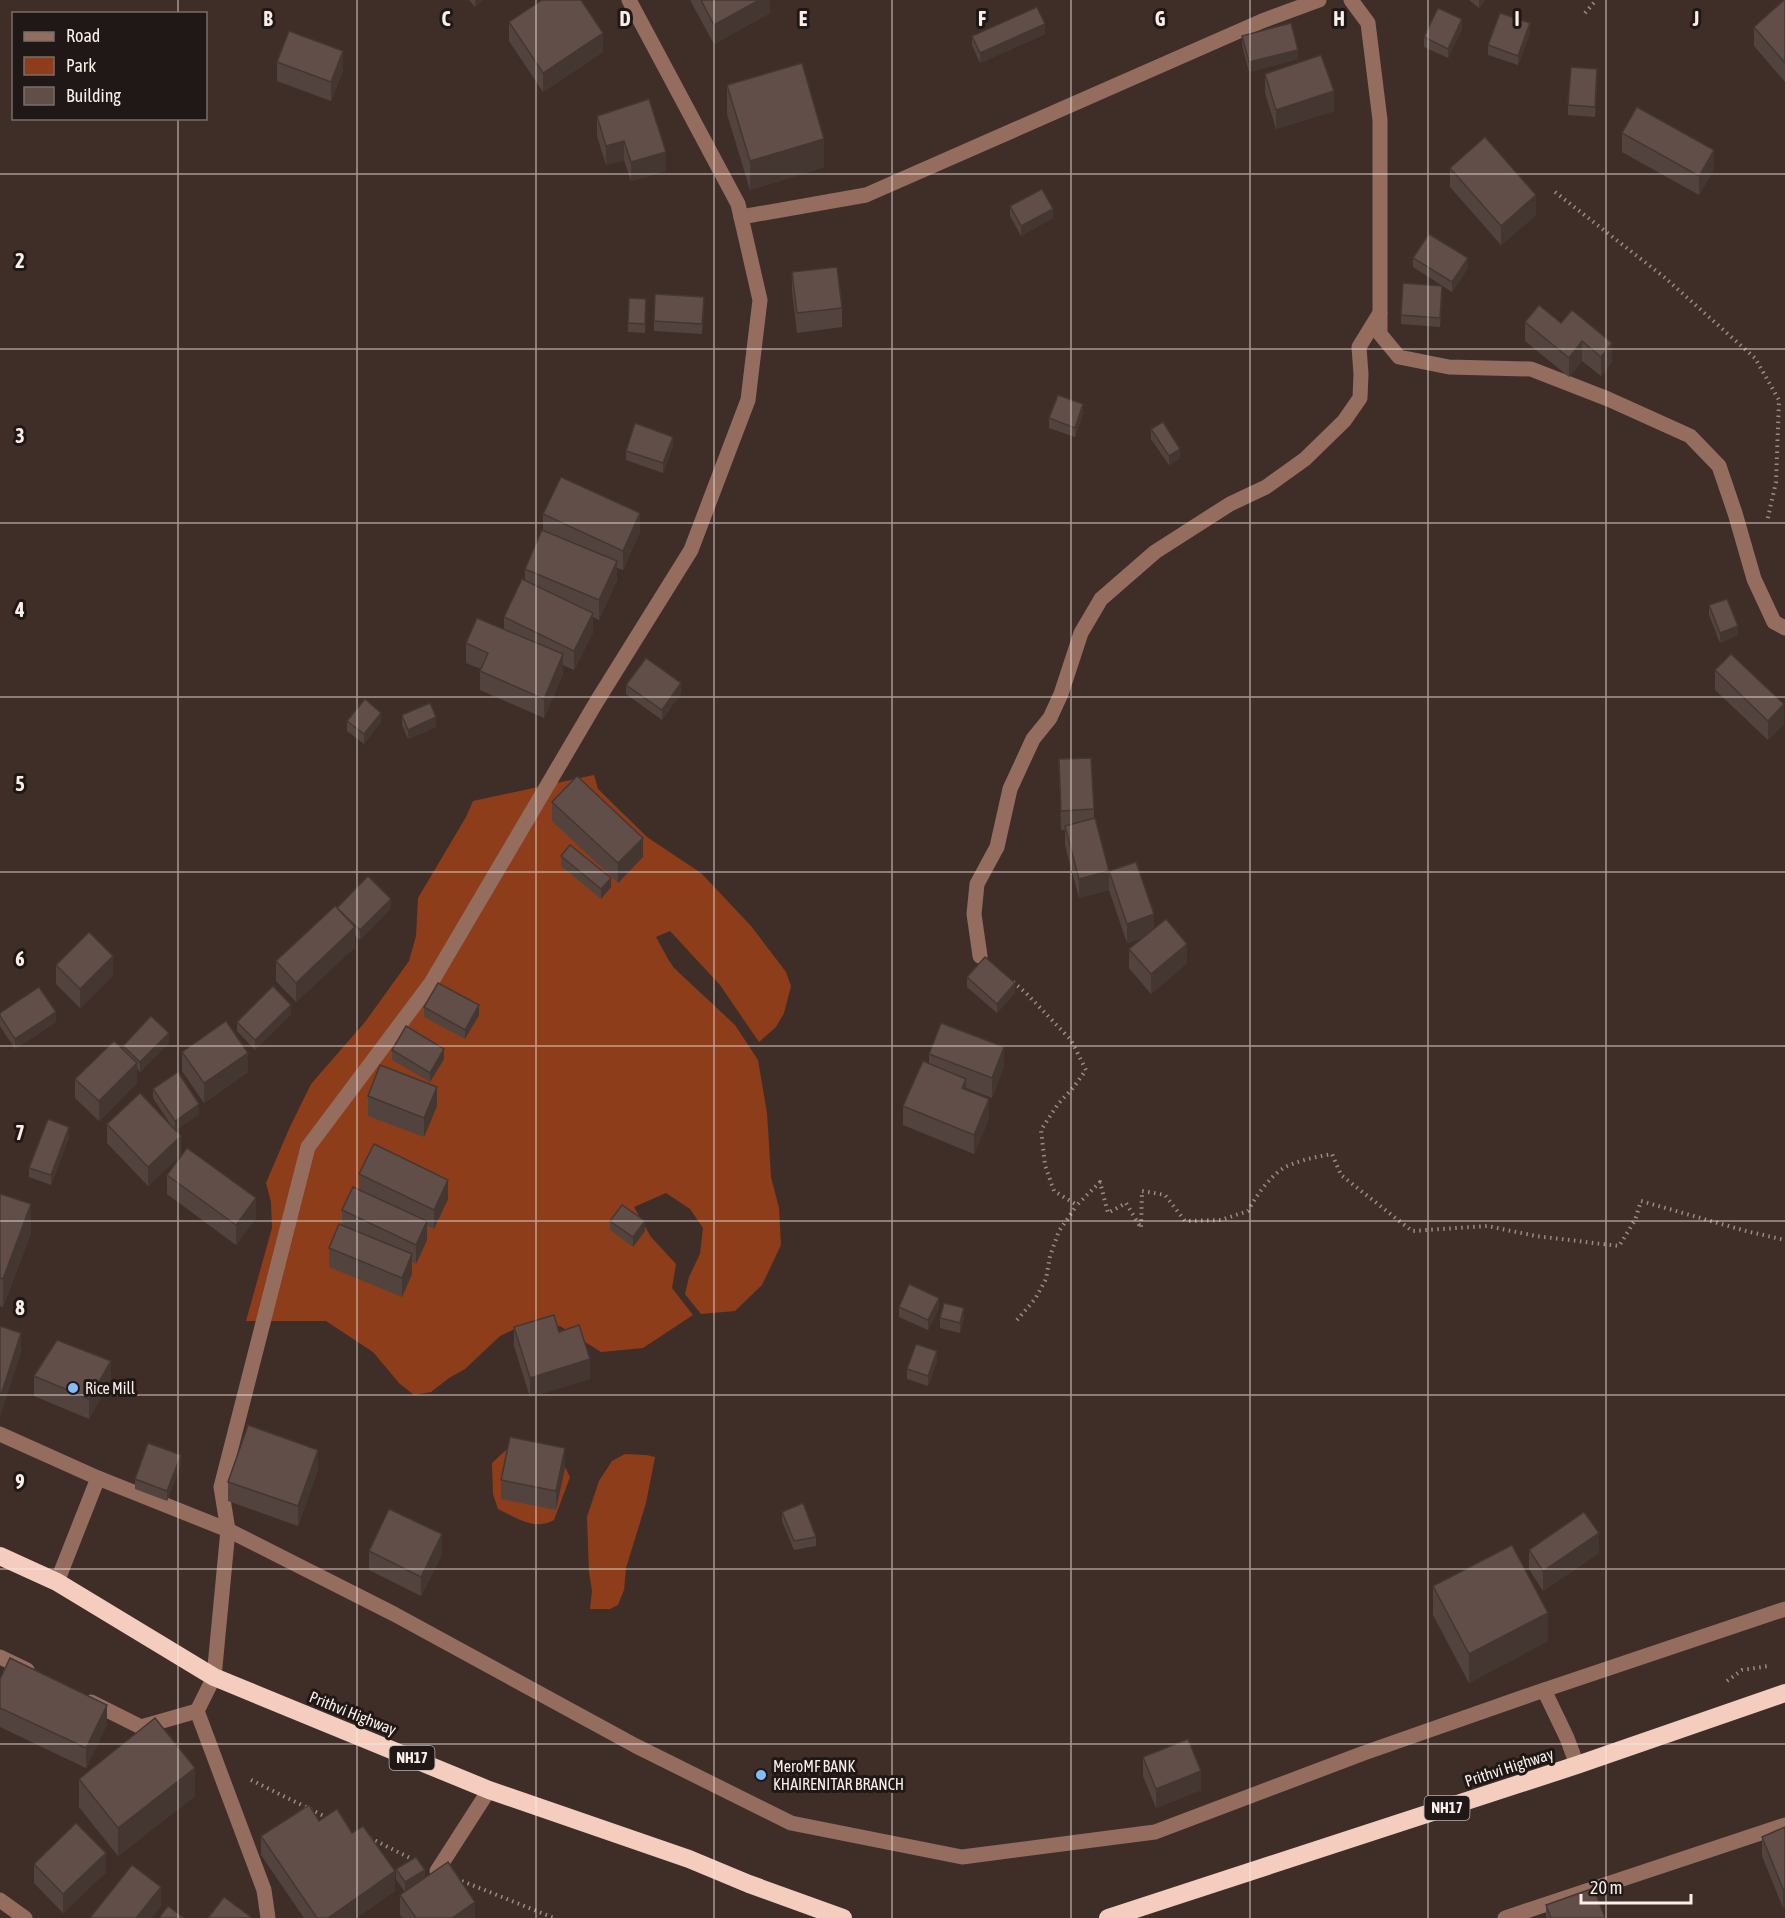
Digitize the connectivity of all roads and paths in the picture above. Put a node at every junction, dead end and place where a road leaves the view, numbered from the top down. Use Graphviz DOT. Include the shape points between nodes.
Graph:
graph roads {
  1 [pos="629,0"];
  2 [pos="1319,0"];
  3 [pos="1351,0"];
  4 [pos="1596,0"];
  5 [pos="1585,13"];
  6 [pos="1555,192"];
  7 [pos="741,217"];
  8 [pos="1380,313"];
  9 [pos="1766,525"];
  10 [pos="1785,628"];
  11 [pos="980,956"];
  12 [pos="1077,1205"];
  13 [pos="1785,1240"];
  14 [pos="1017,1320"];
  15 [pos="0,1434"];
  16 [pos="98,1478"];
  17 [pos="228,1530"];
  18 [pos="0,1556"];
  19 [pos="57,1582"];
  20 [pos="1785,1609"];
  21 [pos="0,1657"];
  22 [pos="40,1677"];
  23 [pos="214,1677"];
  24 [pos="1544,1690"];
  25 [pos="1785,1693"];
  26 [pos="81,1697"];
  27 [pos="196,1712"];
  28 [pos="216,1763"];
  29 [pos="1578,1765"];
  30 [pos="489,1790"];
  31 [pos="332,1820"];
  32 [pos="1785,1825"];
  33 [pos="363,1835"];
  34 [pos="437,1871"];
  35 [pos="0,1899"];
  36 [pos="25,1918"];
  37 [pos="268,1918"];
  38 [pos="554,1918"];
  39 [pos="843,1918"];
  40 [pos="1108,1918"];
  41 [pos="1505,1918"];
  1 -- 7 [label="street" via="738,204"];
  2 -- 7 [label="street" via="1251,26 866,195"];
  3 -- 8 [label="street" via="1368,23 1380,120"];
  4 -- 5 [label="path"];
  6 -- 9 [label="path" via="1664,277 1755,358 1779,400 1776,482"];
  7 -- 17 [label="street" via="760,300 748,400 691,550 430,983 308,1147 221,1487"];
  8 -- 10 [label="street" via="1380,334 1399,357 1449,367 1531,369 1690,436 1719,466 1754,579 1774,622"];
  8 -- 11 [label="street" via="1359,346 1360,398 1344,421 1305,459 1266,487 1230,504 1155,552 1101,599 1081,633 1050,718 1033,739 1010,789 996,847 977,884 974,914"];
  11 -- 12 [label="path" via="1026,993 1071,1040 1086,1070 1041,1130 1045,1166 1054,1191"];
  12 -- 13 [label="path" via="1100,1182 1108,1214 1126,1203 1141,1228 1142,1191 1165,1195 1185,1221 1221,1220 1248,1211 1257,1195 1283,1168 1332,1154 1341,1175 1413,1231 1487,1226 1619,1245 1635,1220 1641,1201"];
  12 -- 14 [label="path" via="1059,1231 1046,1279"];
  15 -- 16 [label="street"];
  16 -- 17 [label="street"];
  16 -- 19 [label="street"];
  17 -- 23 [label="street"];
  17 -- 24 [label="street" via="394,1614 636,1746 791,1823 962,1857 1155,1832"];
  18 -- 19 [label="highway, Prithvi Highway / NH17"];
  19 -- 23 [label="highway, Prithvi Highway / NH17"];
  20 -- 24 [label="street"];
  21 -- 22 [label="street"];
  23 -- 27 [label="street"];
  23 -- 30 [label="highway, Prithvi Highway / NH17"];
  24 -- 29 [label="street"];
  25 -- 29 [label="highway, Prithvi Highway / NH17"];
  26 -- 27 [label="street" via="141,1727"];
  27 -- 28 [label="street"];
  28 -- 31 [label="path"];
  28 -- 37 [label="street" via="264,1890"];
  29 -- 40 [label="highway, Prithvi Highway / NH17"];
  30 -- 34 [label="street"];
  30 -- 39 [label="highway, Prithvi Highway / NH17" via="689,1859"];
  32 -- 41 [label="street"];
  33 -- 34 [label="path"];
  34 -- 38 [label="path"];
  35 -- 36 [label="street"];
}
